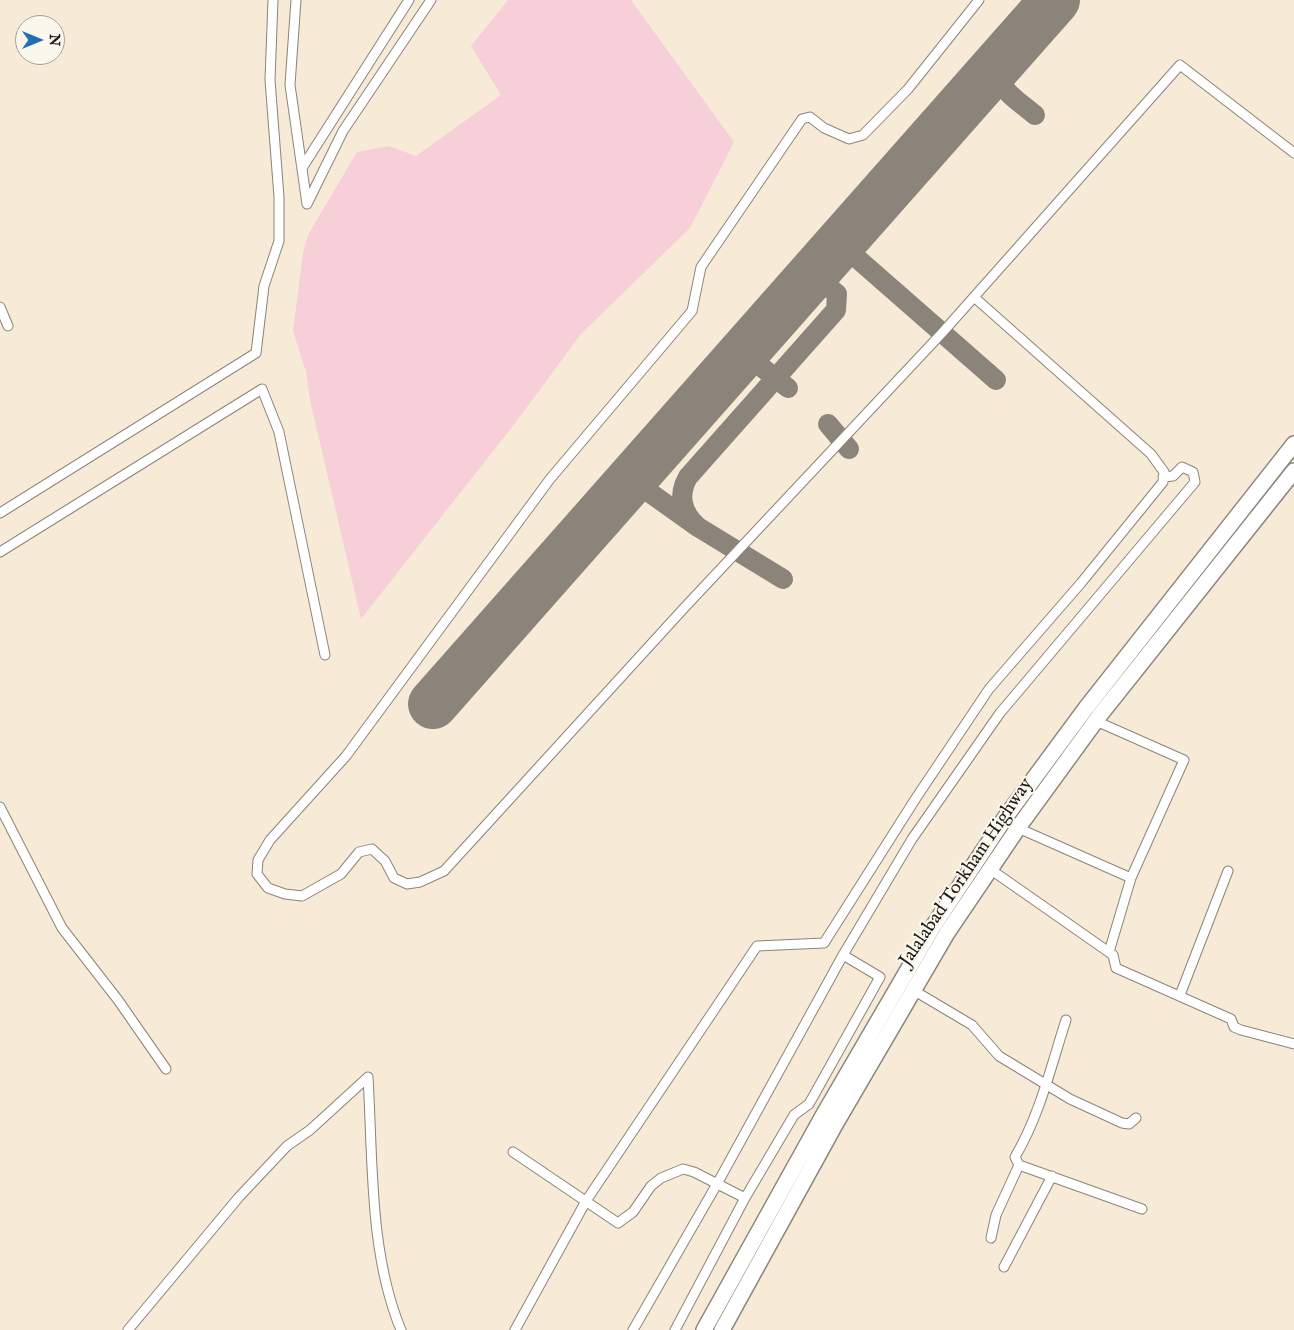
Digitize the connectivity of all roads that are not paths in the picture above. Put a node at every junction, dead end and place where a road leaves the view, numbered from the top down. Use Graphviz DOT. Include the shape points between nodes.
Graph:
graph roads {
  1 [pos="273,0"];
  2 [pos="296,0"];
  3 [pos="409,0"];
  4 [pos="431,0"];
  5 [pos="979,0"];
  6 [pos="1294,153"];
  7 [pos="302,168"];
  8 [pos="974,297"];
  9 [pos="0,307"];
  10 [pos="8,326"];
  11 [pos="1294,444"];
  12 [pos="1294,471"];
  13 [pos="1163,477"];
  14 [pos="0,512"];
  15 [pos="0,552"];
  16 [pos="325,655"];
  17 [pos="1096,721"];
  18 [pos="0,807"];
  19 [pos="1018,828"];
  20 [pos="990,869"];
  21 [pos="1228,871"];
  22 [pos="1131,878"];
  23 [pos="1109,952"];
  24 [pos="843,955"];
  25 [pos="913,990"];
  26 [pos="1180,995"];
  27 [pos="1066,1020"];
  28 [pos="1294,1044"];
  29 [pos="166,1069"];
  30 [pos="1045,1085"];
  31 [pos="1136,1118"];
  32 [pos="513,1152"];
  33 [pos="1019,1165"];
  34 [pos="1052,1176"];
  35 [pos="717,1184"];
  36 [pos="745,1198"];
  37 [pos="586,1201"];
  38 [pos="1142,1209"];
  39 [pos="991,1238"];
  40 [pos="1004,1267"];
  41 [pos="128,1330"];
  42 [pos="401,1330"];
  43 [pos="515,1330"];
  44 [pos="633,1330"];
  45 [pos="675,1330"];
  46 [pos="704,1330"];
  47 [pos="722,1330"];
  1 -- 14 [label="street" via="270,80 279,197 278,242 264,286 256,353"];
  2 -- 7 [label="street" via="290,85"];
  3 -- 7 [label="street"];
  4 -- 7 [label="street" via="344,131 307,204"];
  5 -- 8 [label="street" via="908,89 863,135 849,139 824,128 810,117 802,119 701,267 692,311 550,480 346,756 270,840 258,860 257,874 268,888 302,896 341,874 359,852 372,849 385,861 394,878 407,884 444,871"];
  6 -- 8 [label="street" via="1180,65"];
  8 -- 13 [label="street" via="1151,454 1164,472"];
  9 -- 10 [label="street"];
  11 -- 46 [label="highway" via="1086,708 1007,815 934,925"];
  12 -- 17 [label="highway, Jalalabad Torkham Highway"];
  13 -- 24 [label="street" via="1173,476 1182,467 1193,472 1195,482 1000,712 912,839"];
  13 -- 37 [label="street" via="1163,482 1146,506 989,689 824,943 758,946"];
  15 -- 16 [label="street" via="262,389 279,432"];
  17 -- 19 [label="highway, Jalalabad Torkham Highway"];
  17 -- 22 [label="street" via="1184,760"];
  18 -- 29 [label="street" via="62,928"];
  19 -- 20 [label="highway, Jalalabad Torkham Highway"];
  19 -- 22 [label="street"];
  20 -- 23 [label="street"];
  20 -- 25 [label="highway, Jalalabad Torkham Highway"];
  21 -- 26 [label="street"];
  22 -- 23 [label="street"];
  23 -- 26 [label="street" via="1116,968"];
  24 -- 35 [label="street"];
  24 -- 36 [label="street" via="880,977 809,1104 794,1115"];
  25 -- 30 [label="street" via="972,1025 998,1056"];
  25 -- 47 [label="highway, Jalalabad Torkham Highway"];
  26 -- 28 [label="street" via="1231,1019 1234,1027 1240,1030"];
  27 -- 30 [label="street"];
  30 -- 31 [label="street" via="1122,1123 1128,1124"];
  30 -- 33 [label="street" via="1027,1138 1015,1157"];
  32 -- 37 [label="street"];
  33 -- 34 [label="street"];
  33 -- 39 [label="street" via="996,1215"];
  34 -- 38 [label="street"];
  34 -- 40 [label="street"];
  35 -- 36 [label="street"];
  35 -- 37 [label="street" via="683,1169 651,1186 633,1212 618,1224"];
  35 -- 44 [label="street"];
  36 -- 45 [label="street"];
  37 -- 43 [label="street"];
  41 -- 42 [label="street" via="252,1182 287,1146 343,1102 368,1077 378,1250 392,1310"];
}
